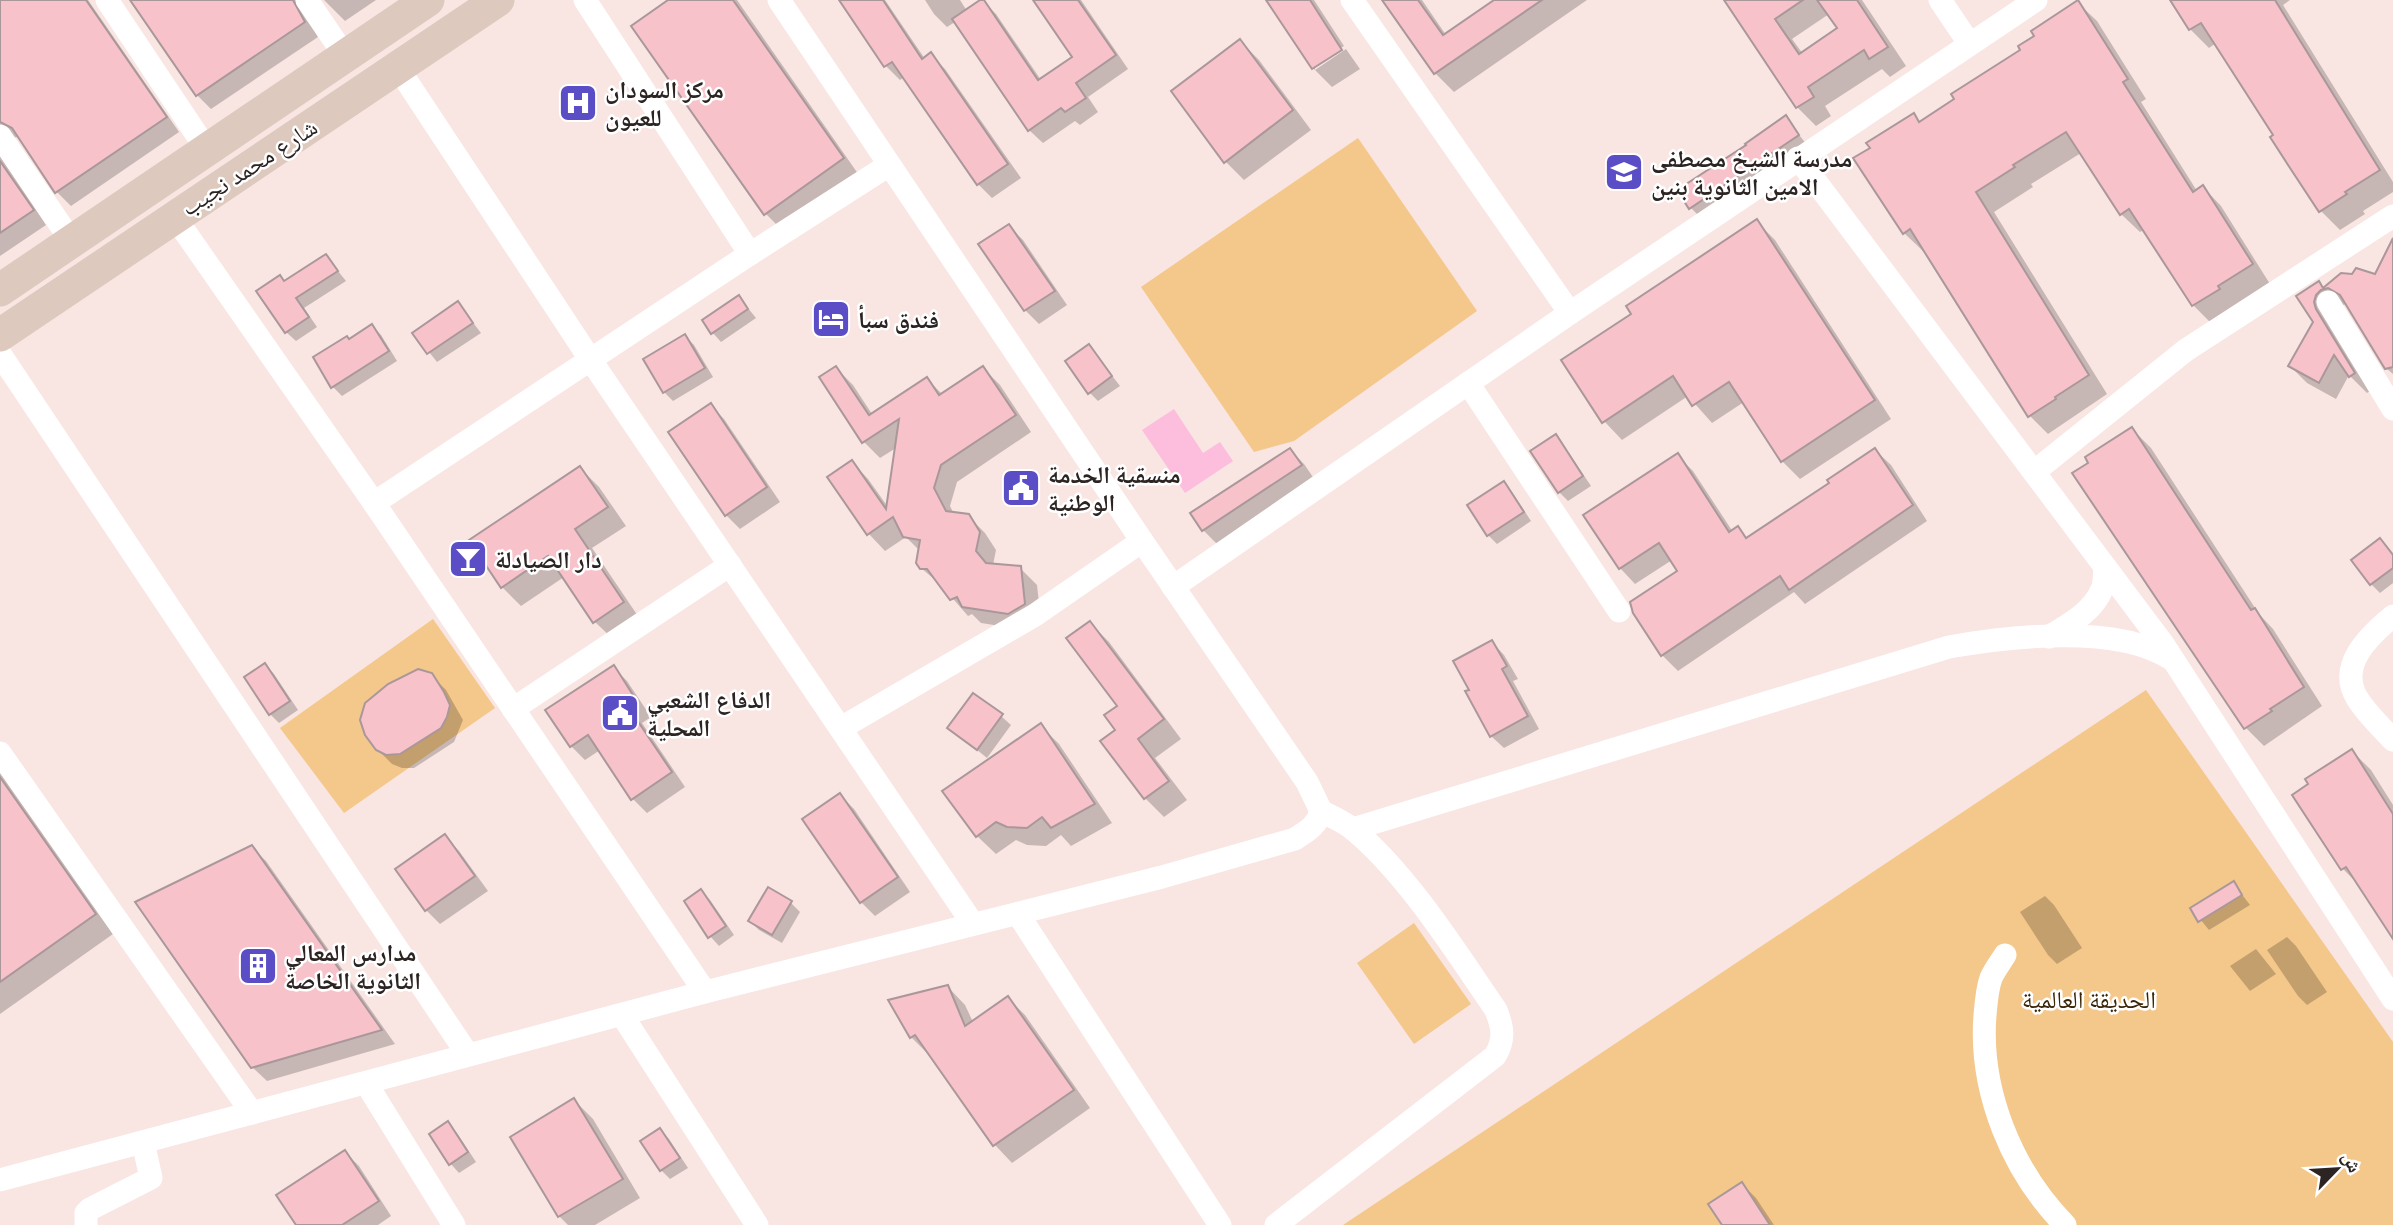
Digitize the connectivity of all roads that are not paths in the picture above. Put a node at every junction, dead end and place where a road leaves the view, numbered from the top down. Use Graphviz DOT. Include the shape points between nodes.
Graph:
graph roads {
  1 [pos="107,0"];
  2 [pos="307,0"];
  3 [pos="428,0"];
  4 [pos="498,0"];
  5 [pos="584,0"];
  6 [pos="779,0"];
  7 [pos="1352,0"];
  8 [pos="1940,0"];
  9 [pos="2036,0"];
  10 [pos="1969,43"];
  11 [pos="345,56"];
  12 [pos="398,68"];
  13 [pos="0,136"];
  14 [pos="207,149"];
  15 [pos="1798,158"];
  16 [pos="889,165"];
  17 [pos="174,216"];
  18 [pos="2393,216"];
  19 [pos="72,242"];
  20 [pos="750,254"];
  21 [pos="0,290"];
  22 [pos="2328,302"];
  23 [pos="1570,313"];
  24 [pos="0,335"];
  25 [pos="0,354"];
  26 [pos="590,359"];
  27 [pos="1468,383"];
  28 [pos="2393,409"];
  29 [pos="2034,472"];
  30 [pos="373,503"];
  31 [pos="1142,541"];
  32 [pos="730,565"];
  33 [pos="2105,567"];
  34 [pos="1173,587"];
  35 [pos="1619,611"];
  36 [pos="2393,616"];
  37 [pos="2049,637"];
  38 [pos="2173,661"];
  39 [pos="513,709"];
  40 [pos="841,728"];
  41 [pos="2393,740"];
  42 [pos="0,752"];
  43 [pos="1321,811"];
  44 [pos="1353,828"];
  45 [pos="1018,914"];
  46 [pos="973,924"];
  47 [pos="2005,955"];
  48 [pos="705,992"];
  49 [pos="2393,999"];
  50 [pos="622,1015"];
  51 [pos="468,1055"];
  52 [pos="366,1083"];
  53 [pos="252,1113"];
  54 [pos="144,1142"];
  55 [pos="0,1180"];
  56 [pos="86,1225"];
  57 [pos="454,1225"];
  58 [pos="757,1225"];
  59 [pos="1220,1225"];
  60 [pos="1276,1225"];
  61 [pos="2065,1225"];
  1 -- 14 [label="street"];
  2 -- 11 [label="street"];
  3 -- 11 [label="main road, شارع محمد نجيب"];
  4 -- 12 [label="main road, شارع محمد نجيب"];
  5 -- 20 [label="street"];
  6 -- 16 [label="street"];
  7 -- 23 [label="street"];
  8 -- 10 [label="street"];
  9 -- 10 [label="street"];
  10 -- 15 [label="street"];
  11 -- 14 [label="main road, شارع محمد نجيب"];
  12 -- 17 [label="main road, شارع محمد نجيب"];
  12 -- 26 [label="street"];
  13 -- 19 [label="street"];
  14 -- 19 [label="main road, شارع محمد نجيب"];
  15 -- 23 [label="street"];
  15 -- 29 [label="street"];
  16 -- 20 [label="street"];
  16 -- 31 [label="street"];
  17 -- 24 [label="main road, شارع محمد نجيب"];
  17 -- 30 [label="street"];
  18 -- 29 [label="street" via="2186,350"];
  19 -- 21 [label="main road, شارع محمد نجيب"];
  20 -- 26 [label="street"];
  22 -- 28 [label="street"];
  23 -- 27 [label="street"];
  25 -- 51 [label="street"];
  26 -- 30 [label="street"];
  26 -- 32 [label="street"];
  27 -- 34 [label="street"];
  27 -- 35 [label="street"];
  29 -- 33 [label="street"];
  30 -- 39 [label="street"];
  31 -- 34 [label="street"];
  31 -- 40 [label="street" via="1035,615"];
  32 -- 39 [label="street"];
  32 -- 40 [label="street"];
  33 -- 37 [label="street" via="2102,588 2088,609"];
  33 -- 38 [label="street"];
  34 -- 43 [label="street" via="1307,782"];
  36 -- 41 [label="street" via="2369,635 2352,670 2357,699"];
  37 -- 38 [label="street" via="2134,642"];
  37 -- 44 [label="street" via="1950,647"];
  38 -- 49 [label="street"];
  39 -- 48 [label="street"];
  40 -- 46 [label="street"];
  42 -- 53 [label="street"];
  43 -- 44 [label="street"];
  43 -- 45 [label="street" via="1319,820 1295,839"];
  44 -- 60 [label="street" via="1415,897 1465,964 1496,1010 1503,1043 1494,1056"];
  45 -- 46 [label="street"];
  45 -- 59 [label="street"];
  46 -- 48 [label="street"];
  47 -- 61 [label="street" via="1991,979 1986,1004 1987,1074 2001,1125 2019,1161"];
  48 -- 50 [label="street"];
  50 -- 51 [label="street"];
  50 -- 58 [label="street"];
  51 -- 52 [label="street"];
  52 -- 53 [label="street"];
  52 -- 57 [label="street"];
  53 -- 54 [label="street"];
  54 -- 55 [label="street"];
  54 -- 56 [label="street" via="151,1178 90,1209"];
}
